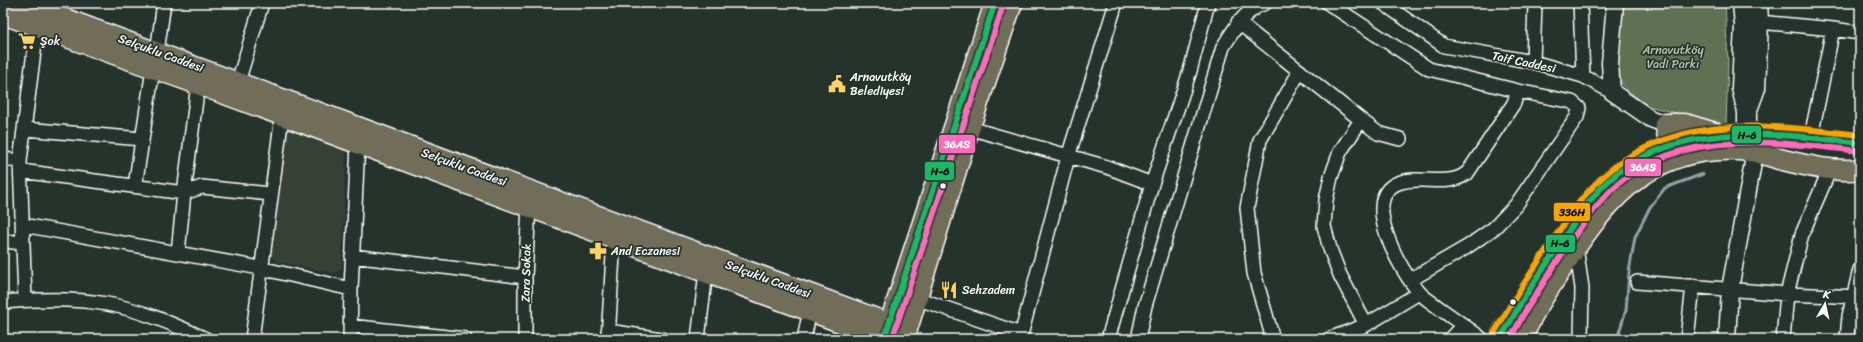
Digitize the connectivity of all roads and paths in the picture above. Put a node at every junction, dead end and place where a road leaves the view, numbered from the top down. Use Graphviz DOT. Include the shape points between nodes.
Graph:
graph roads {
  1 [pos="22,3"];
  2 [pos="164,3"];
  3 [pos="262,3"];
  4 [pos="1116,3"];
  5 [pos="1208,3"];
  6 [pos="1265,3"];
  7 [pos="1328,3"];
  8 [pos="1383,3"];
  9 [pos="1535,3"];
  10 [pos="1580,3"];
  11 [pos="1615,3"];
  12 [pos="1742,3"];
  13 [pos="1758,3"];
  14 [pos="999,4"];
  15 [pos="1401,9"];
  16 [pos="3,14"];
  17 [pos="1238,22"];
  18 [pos="1759,22"];
  19 [pos="37,28"];
  20 [pos="1833,29"];
  21 [pos="1860,33"];
  22 [pos="155,60"];
  23 [pos="1533,62"];
  24 [pos="1300,71"];
  25 [pos="1583,76"];
  26 [pos="238,82"];
  27 [pos="198,84"];
  28 [pos="1518,91"];
  29 [pos="1612,92"];
  30 [pos="1747,112"];
  31 [pos="282,116"];
  32 [pos="1361,120"];
  33 [pos="1665,124"];
  34 [pos="969,128"];
  35 [pos="25,129"];
  36 [pos="1721,135"];
  37 [pos="360,136"];
  38 [pos="1811,137"];
  39 [pos="142,139"];
  40 [pos="1400,139"];
  41 [pos="1749,142"];
  42 [pos="1860,143"];
  43 [pos="1666,146"];
  44 [pos="1068,157"];
  45 [pos="3,159"];
  46 [pos="1799,163"];
  47 [pos="20,166"];
  48 [pos="1830,169"];
  49 [pos="1860,169"];
  50 [pos="1152,184"];
  51 [pos="135,186"];
  52 [pos="184,193"];
  53 [pos="270,194"];
  54 [pos="529,208"];
  55 [pos="590,222"];
  56 [pos="23,225"];
  57 [pos="614,238"];
  58 [pos="3,241"];
  59 [pos="23,243"];
  60 [pos="1576,247"];
  61 [pos="178,253"];
  62 [pos="352,256"];
  63 [pos="260,268"];
  64 [pos="1860,269"];
  65 [pos="706,272"];
  66 [pos="525,277"];
  67 [pos="1410,280"];
  68 [pos="1637,282"];
  69 [pos="1693,286"];
  70 [pos="351,289"];
  71 [pos="1730,290"];
  72 [pos="1419,293"];
  73 [pos="1787,294"];
  74 [pos="1857,297"];
  75 [pos="916,298"];
  76 [pos="25,300"];
  77 [pos="3,302"];
  78 [pos="810,310"];
  79 [pos="1366,325"];
  80 [pos="1462,326"];
  81 [pos="1511,331"];
  82 [pos="350,332"];
  83 [pos="608,335"];
  84 [pos="892,335"];
  85 [pos="1020,337"];
  86 [pos="206,339"];
  87 [pos="252,339"];
  88 [pos="465,339"];
  89 [pos="525,339"];
  90 [pos="662,339"];
  91 [pos="698,339"];
  92 [pos="804,339"];
  93 [pos="1108,339"];
  94 [pos="1138,339"];
  95 [pos="1273,339"];
  96 [pos="1329,339"];
  97 [pos="1450,339"];
  98 [pos="1482,339"];
  99 [pos="1581,339"];
  100 [pos="1687,339"];
  101 [pos="1727,339"];
  102 [pos="1783,339"];
  103 [pos="1847,339"];
  1 -- 22 [label="main road, Selçuklu Caddesi"];
  2 -- 22 [label="street"];
  3 -- 26 [label="street"];
  4 -- 44 [label="street"];
  5 -- 50 [label="street" via="1190,70"];
  6 -- 17 [label="street"];
  7 -- 28 [label="street" via="1429,69"];
  8 -- 15 [label="street, Taif Caddesi"];
  9 -- 23 [label="street"];
  10 -- 25 [label="street"];
  11 -- 29 [label="street" via="1610,62"];
  12 -- 30 [label="main road" via="1744,25 1741,88"];
  13 -- 18 [label="main road"];
  14 -- 34 [label="main road"];
  14 -- 84 [label="main road"];
  15 -- 23 [label="street, Taif Caddesi" via="1444,46"];
  16 -- 19 [label="main road, Selçuklu Caddesi"];
  17 -- 24 [label="street"];
  17 -- 94 [label="street" via="1223,47 1144,306"];
  18 -- 20 [label="street"];
  18 -- 30 [label="main road" via="1756,88"];
  19 -- 22 [label="main road, Selçuklu Caddesi"];
  19 -- 35 [label="street"];
  20 -- 21 [label="street"];
  20 -- 38 [label="street"];
  22 -- 26 [label="main road, Selçuklu Caddesi"];
  22 -- 27 [label="main road, Selçuklu Caddesi"];
  22 -- 39 [label="street"];
  23 -- 25 [label="street, Taif Caddesi"];
  24 -- 32 [label="street"];
  24 -- 95 [label="street" via="1260,140 1247,208 1254,273"];
  25 -- 29 [label="street, Taif Caddesi"];
  26 -- 37 [label="main road, Selçuklu Caddesi"];
  27 -- 31 [label="main road, Selçuklu Caddesi"];
  27 -- 52 [label="street"];
  28 -- 67 [label="street" via="1514,104 1463,176 1450,180 1404,181 1390,187 1385,194 1381,208 1385,230 1401,268"];
  28 -- 67 [label="street" via="1572,102 1577,105 1578,114 1516,205 1494,228"];
  29 -- 33 [label="street, Taif Caddesi" via="1651,119"];
  30 -- 41 [label="main road"];
  31 -- 37 [label="main road, Selçuklu Caddesi"];
  31 -- 53 [label="street"];
  32 -- 40 [label="street" via="1378,133"];
  32 -- 79 [label="street" via="1335,164 1326,200 1324,226 1340,275"];
  33 -- 36 [label="main road" via="1685,124"];
  33 -- 43 [label="main road" via="1668,137"];
  34 -- 44 [label="street"];
  34 -- 75 [label="main road"];
  35 -- 39 [label="street"];
  35 -- 47 [label="street"];
  36 -- 41 [label="main road"];
  36 -- 43 [label="main road"];
  37 -- 54 [label="main road, Selçuklu Caddesi"];
  37 -- 55 [label="main road, Selçuklu Caddesi"];
  37 -- 62 [label="street"];
  38 -- 41 [label="main road"];
  38 -- 42 [label="main road"];
  38 -- 46 [label="main road" via="1800,140 1796,145 1794,153"];
  39 -- 51 [label="street"];
  41 -- 46 [label="main road"];
  41 -- 60 [label="main road" via="1728,150 1702,152 1671,160 1637,177 1617,194"];
  41 -- 71 [label="street" via="1752,163"];
  43 -- 81 [label="main road" via="1630,165 1609,181 1576,221"];
  44 -- 50 [label="street" via="1108,167"];
  44 -- 85 [label="street"];
  45 -- 47 [label="street"];
  46 -- 48 [label="main road"];
  47 -- 51 [label="street"];
  47 -- 56 [label="street"];
  48 -- 49 [label="main road"];
  48 -- 73 [label="street" via="1802,234"];
  50 -- 93 [label="street"];
  51 -- 52 [label="street"];
  52 -- 53 [label="street" via="202,187"];
  52 -- 61 [label="street"];
  53 -- 63 [label="street"];
  54 -- 55 [label="main road, Selçuklu Caddesi"];
  54 -- 66 [label="street, Zara Sokak"];
  55 -- 57 [label="main road, Selçuklu Caddesi"];
  55 -- 84 [label="main road, Selçuklu Caddesi"];
  56 -- 59 [label="street"];
  56 -- 61 [label="street"];
  57 -- 65 [label="main road, Selçuklu Caddesi"];
  57 -- 83 [label="street"];
  58 -- 59 [label="street"];
  59 -- 76 [label="street"];
  60 -- 81 [label="main road"];
  60 -- 99 [label="street" via="1582,288"];
  61 -- 63 [label="street"];
  62 -- 66 [label="street"];
  62 -- 70 [label="street"];
  63 -- 70 [label="street"];
  63 -- 87 [label="street"];
  64 -- 74 [label="street"];
  65 -- 78 [label="main road, Selçuklu Caddesi"];
  65 -- 91 [label="street"];
  66 -- 89 [label="street, Zara Sokak"];
  67 -- 72 [label="street"];
  68 -- 69 [label="street"];
  69 -- 71 [label="street"];
  69 -- 100 [label="street"];
  70 -- 82 [label="street"];
  71 -- 73 [label="street"];
  71 -- 101 [label="street"];
  72 -- 79 [label="street"];
  72 -- 80 [label="street"];
  73 -- 74 [label="street"];
  73 -- 102 [label="street"];
  74 -- 103 [label="street" via="1849,316"];
  75 -- 84 [label="main road"];
  75 -- 85 [label="street"];
  76 -- 77 [label="street"];
  76 -- 86 [label="street" via="107,304 162,320"];
  78 -- 84 [label="main road, Selçuklu Caddesi"];
  78 -- 92 [label="street"];
  79 -- 96 [label="street"];
  80 -- 97 [label="street"];
  80 -- 98 [label="street"];
  82 -- 88 [label="street"];
  83 -- 90 [label="street"];
}
